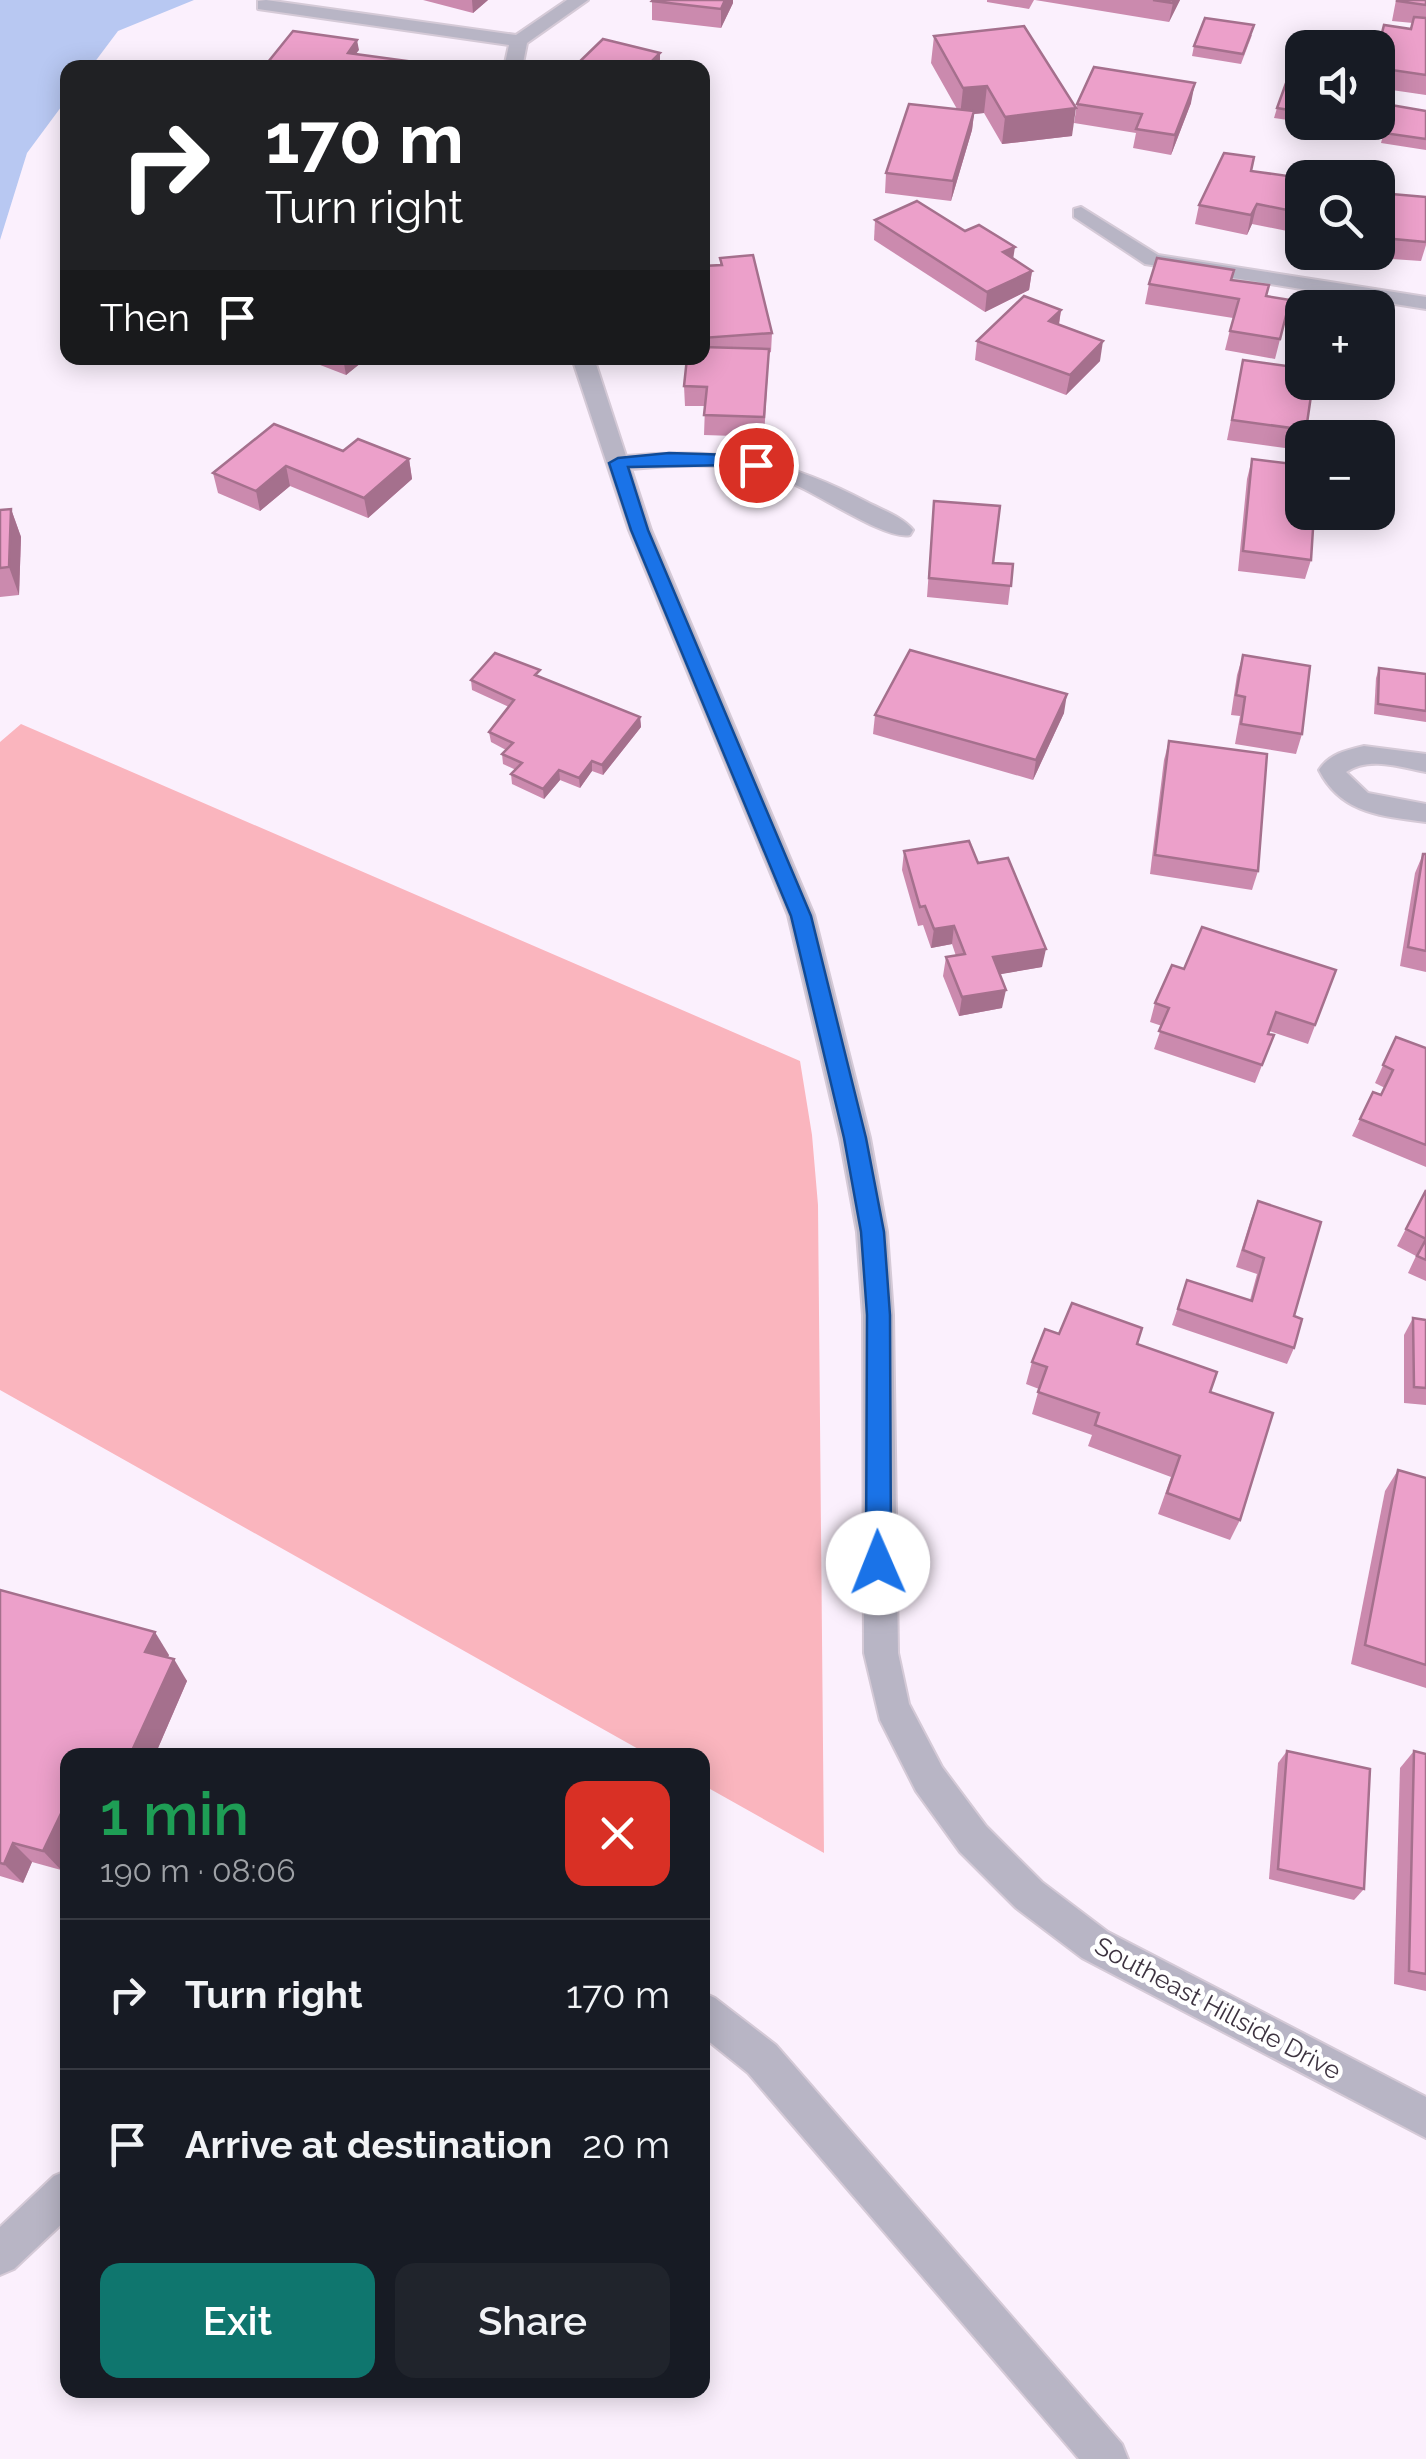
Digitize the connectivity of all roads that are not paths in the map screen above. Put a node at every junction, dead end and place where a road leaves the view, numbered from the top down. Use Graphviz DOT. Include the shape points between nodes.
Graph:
graph roads {
  1 [pos="580,0"];
  2 [pos="264,6"];
  3 [pos="519,42"];
  4 [pos="515,60"];
  5 [pos="1081,213"];
  6 [pos="1426,304"];
  7 [pos="585,365"];
  8 [pos="618,463"];
  9 [pos="902,530"];
  10 [pos="1426,763"];
  11 [pos="1426,813"];
  12 [pos="710,2017"];
  13 [pos="1426,2118"];
  14 [pos="60,2198"];
  15 [pos="0,2255"];
  16 [pos="1107,2459"];
  1 -- 3 [label="street"];
  2 -- 3 [label="street"];
  3 -- 4 [label="street"];
  5 -- 6 [label="street" via="1152,260"];
  7 -- 8 [label="street, Southeast Hillside Drive"];
  8 -- 9 [label="street" via="734,460 780,470"];
  8 -- 13 [label="street, Southeast Hillside Drive" via="801,916 855,1138 878,1315 880,1653 892,1708 928,1779 973,1839 1095,1945"];
  10 -- 11 [label="street" via="1366,754 1344,758 1332,770 1353,797"];
  12 -- 16 [label="street" via="762,2059"];
  14 -- 15 [label="street"];
}
